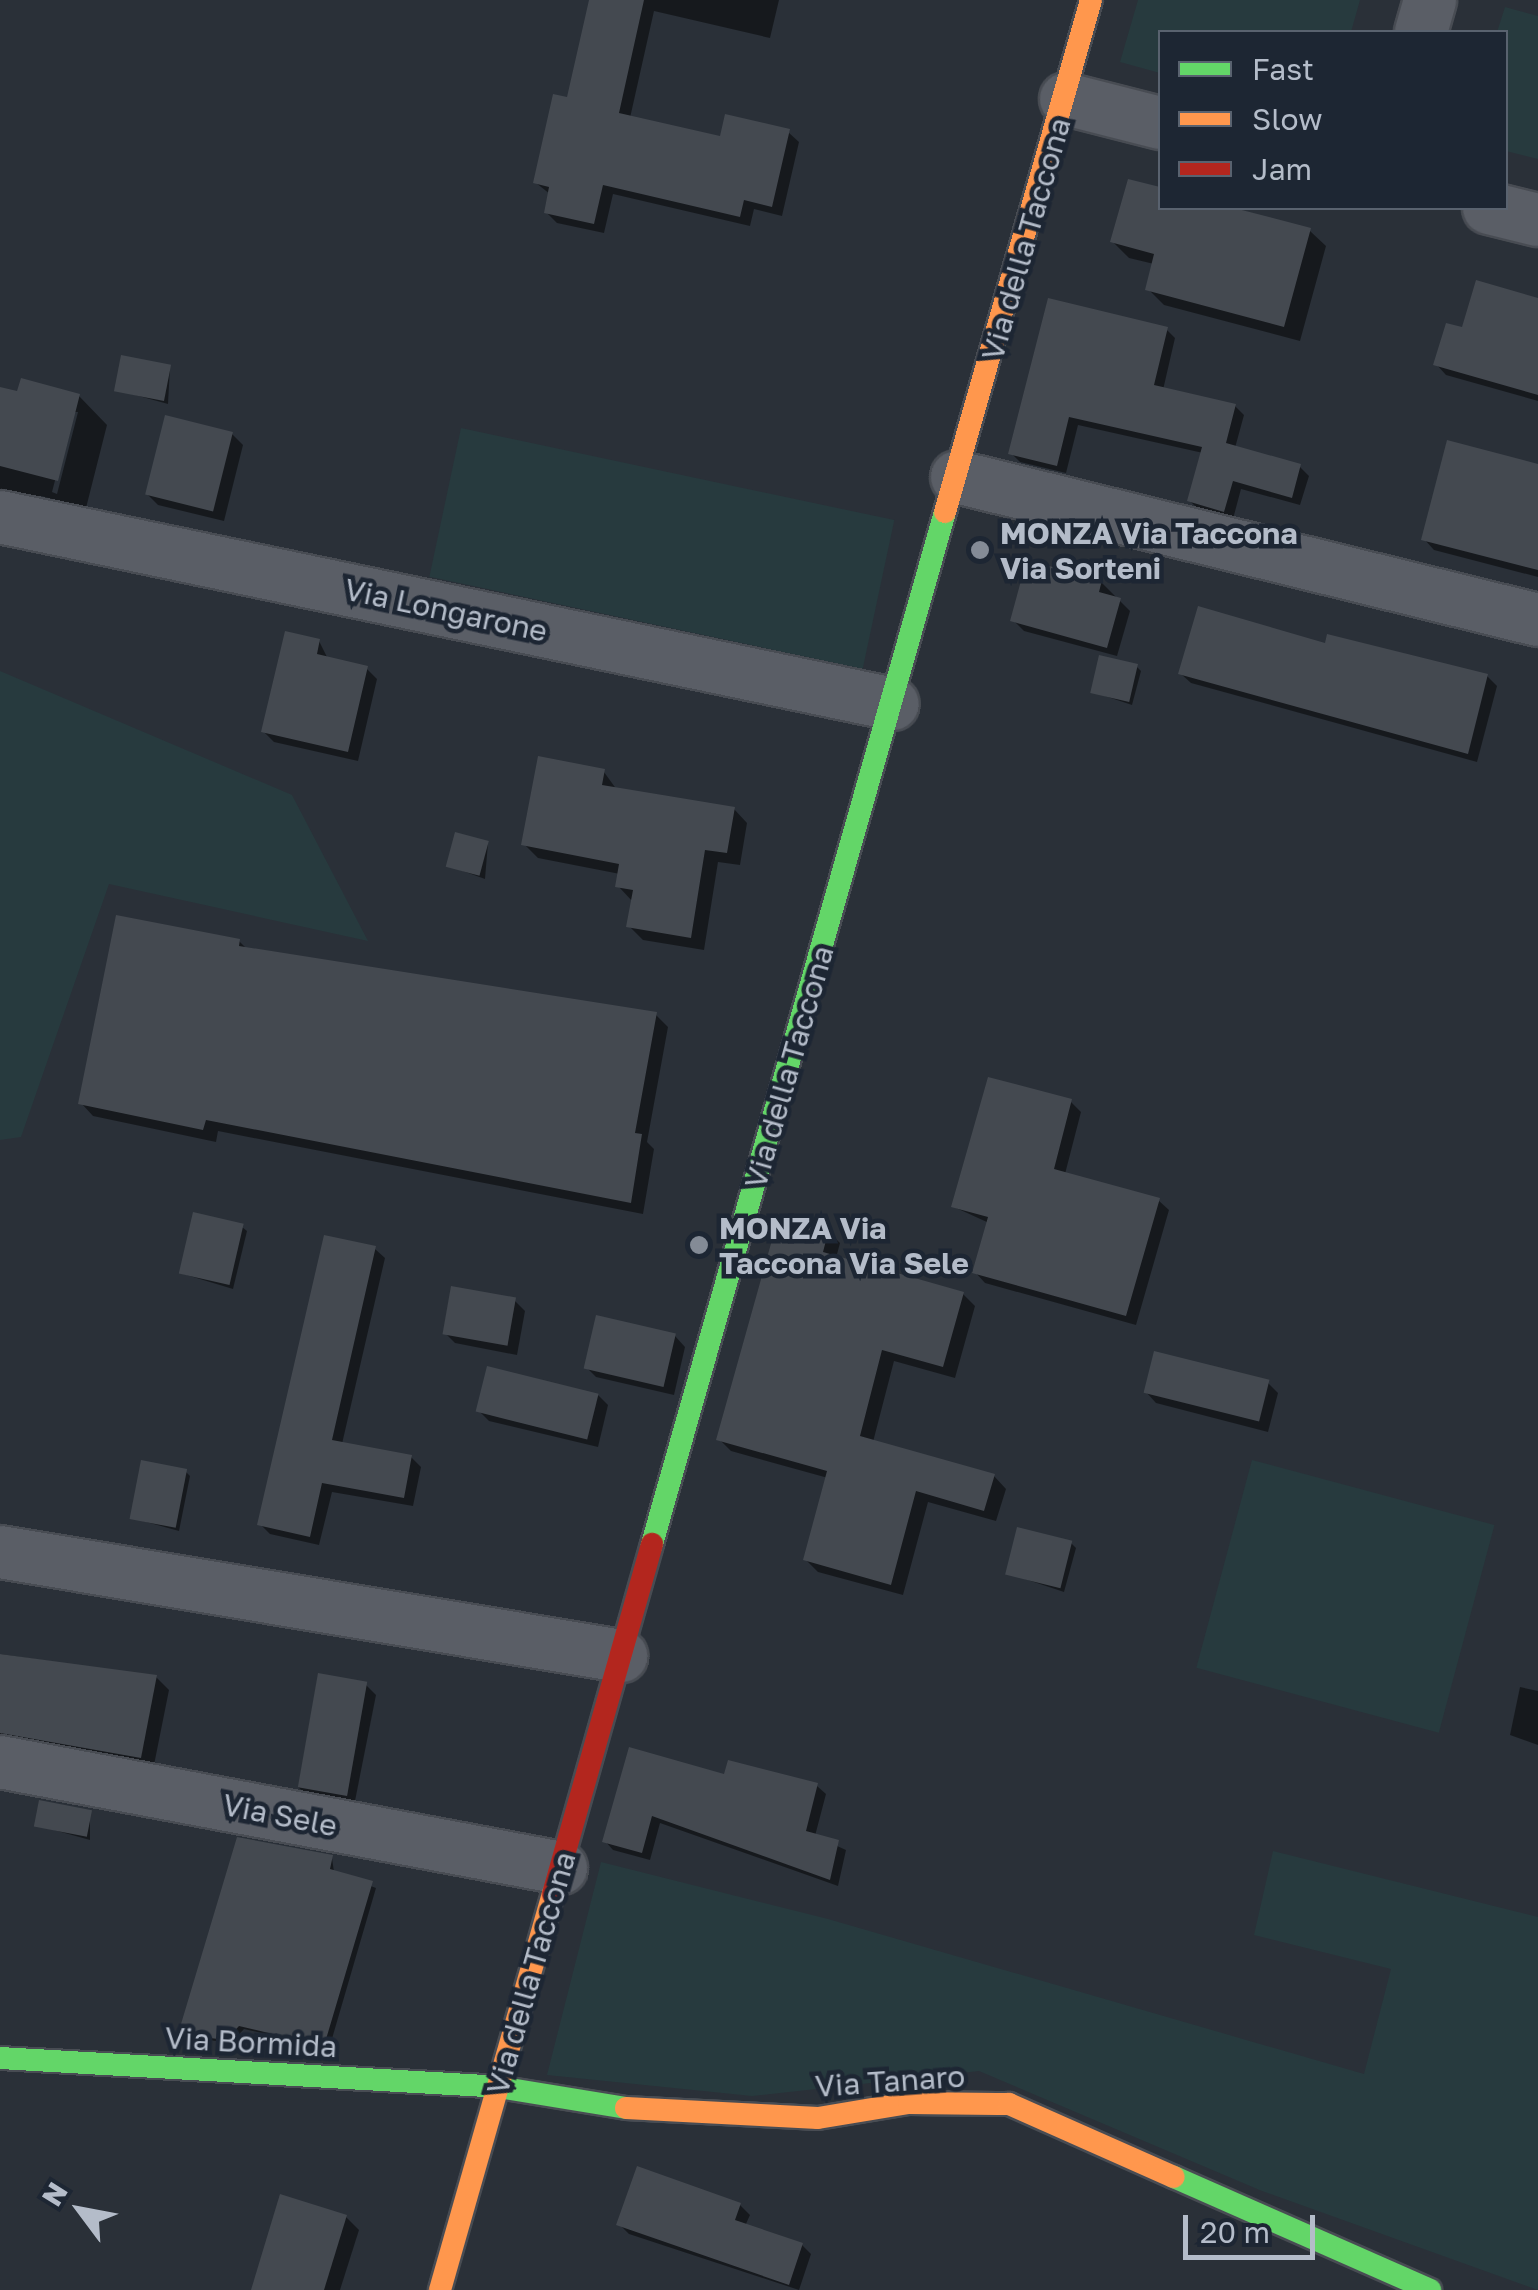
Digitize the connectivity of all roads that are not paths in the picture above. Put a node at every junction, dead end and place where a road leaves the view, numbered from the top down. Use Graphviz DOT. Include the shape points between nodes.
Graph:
graph roads {
  1 [pos="1091,0"];
  2 [pos="1430,0"];
  3 [pos="1421,30"];
  4 [pos="1066,99"];
  5 [pos="1158,122"];
  6 [pos="1497,210"];
  7 [pos="1538,220"];
  8 [pos="958,477"];
  9 [pos="0,516"];
  10 [pos="1538,620"];
  11 [pos="893,704"];
  12 [pos="0,1552"];
  13 [pos="621,1656"];
  14 [pos="0,1762"];
  15 [pos="561,1868"];
  16 [pos="0,2058"];
  17 [pos="498,2087"];
  18 [pos="440,2290"];
  19 [pos="1430,2290"];
  1 -- 4 [label="main road, Via della Taccona"];
  2 -- 3 [label="street"];
  4 -- 5 [label="street"];
  4 -- 8 [label="main road, Via della Taccona"];
  6 -- 7 [label="street"];
  8 -- 10 [label="street"];
  8 -- 11 [label="main road, Via della Taccona"];
  9 -- 11 [label="street, Via Longarone"];
  11 -- 13 [label="main road, Via della Taccona"];
  12 -- 13 [label="street"];
  13 -- 15 [label="main road, Via della Taccona"];
  14 -- 15 [label="street, Via Sele"];
  15 -- 17 [label="main road, Via della Taccona"];
  16 -- 17 [label="main road, Via Bormida"];
  17 -- 18 [label="main road, Via della Taccona"];
  17 -- 19 [label="main road, Via Tanaro" via="638,2110 818,2118 910,2103 1010,2104"];
}
